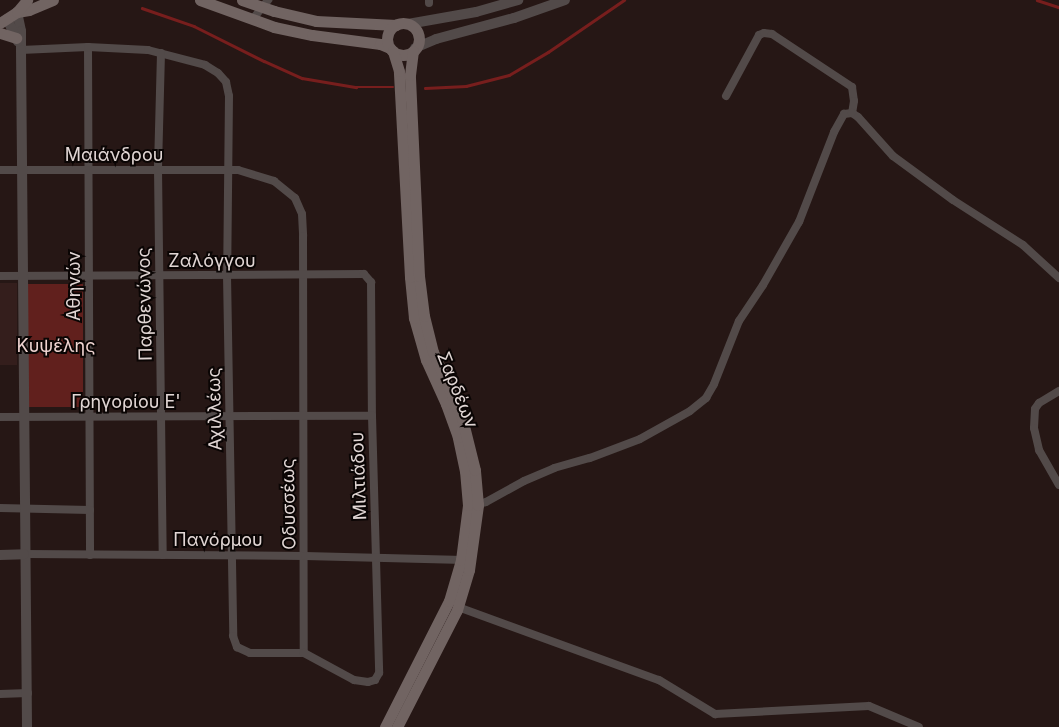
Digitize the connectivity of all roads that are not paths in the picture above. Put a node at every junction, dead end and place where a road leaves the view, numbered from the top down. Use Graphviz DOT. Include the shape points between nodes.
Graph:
graph roads {
  1 [pos="27,0"];
  2 [pos="53,0"];
  3 [pos="200,0"];
  4 [pos="242,0"];
  5 [pos="518,0"];
  6 [pos="565,0"];
  7 [pos="549,3"];
  8 [pos="265,4"];
  9 [pos="8,18"];
  10 [pos="252,20"];
  11 [pos="396,24"];
  12 [pos="408,24"];
  13 [pos="0,33"];
  14 [pos="16,38"];
  15 [pos="88,47"];
  16 [pos="392,49"];
  17 [pos="21,50"];
  18 [pos="414,50"];
  19 [pos="161,53"];
  20 [pos="726,96"];
  21 [pos="852,113"];
  22 [pos="158,169"];
  23 [pos="0,170"];
  24 [pos="23,170"];
  25 [pos="88,170"];
  26 [pos="228,170"];
  27 [pos="364,274"];
  28 [pos="90,275"];
  29 [pos="228,275"];
  30 [pos="304,275"];
  31 [pos="0,276"];
  32 [pos="23,276"];
  33 [pos="159,276"];
  34 [pos="1059,278"];
  35 [pos="1059,391"];
  36 [pos="372,416"];
  37 [pos="0,417"];
  38 [pos="90,417"];
  39 [pos="161,417"];
  40 [pos="231,417"];
  41 [pos="25,418"];
  42 [pos="303,418"];
  43 [pos="1059,485"];
  44 [pos="473,505"];
  45 [pos="0,508"];
  46 [pos="25,508"];
  47 [pos="90,510"];
  48 [pos="24,554"];
  49 [pos="0,555"];
  50 [pos="90,555"];
  51 [pos="163,555"];
  52 [pos="232,555"];
  53 [pos="305,556"];
  54 [pos="377,558"];
  55 [pos="466,560"];
  56 [pos="458,607"];
  57 [pos="304,653"];
  58 [pos="28,693"];
  59 [pos="0,694"];
  60 [pos="28,727"];
  61 [pos="385,727"];
  62 [pos="397,727"];
  63 [pos="919,727"];
  1 -- 9 [label="main road"];
  2 -- 9 [label="main road"];
  3 -- 10 [label="main road"];
  4 -- 8 [label="main road"];
  5 -- 12 [label="street" via="476,12"];
  6 -- 7 [label="street"];
  7 -- 18 [label="street" via="436,39"];
  8 -- 10 [label="street"];
  8 -- 11 [label="main road" via="325,22"];
  9 -- 14 [label="street"];
  9 -- 17 [label="street" via="20,26"];
  10 -- 16 [label="main road" via="293,32 380,44"];
  11 -- 12 [label="main road"];
  11 -- 16 [label="main road" via="387,37"];
  12 -- 18 [label="main road" via="419,37"];
  13 -- 14 [label="main road"];
  14 -- 17 [label="street"];
  15 -- 17 [label="street"];
  15 -- 19 [label="street"];
  15 -- 25 [label="street, Αθηνών"];
  16 -- 18 [label="main road" via="403,54"];
  16 -- 44 [label="main road, Σαρδέων" via="399,71 414,318 424,354 458,437"];
  17 -- 24 [label="street"];
  18 -- 44 [label="main road, Σαρδέων" via="410,75 422,307 433,352 462,418 475,470"];
  19 -- 22 [label="street, Παρθενώνος"];
  19 -- 26 [label="street, Αχιλλέως" via="212,68 223,78 229,91"];
  20 -- 21 [label="street" via="759,35 772,34 852,87"];
  21 -- 34 [label="street" via="894,156 953,200 1023,245"];
  21 -- 44 [label="street" via="840,118 798,222 739,321 706,398 690,411 640,439 554,468"];
  22 -- 25 [label="street, Μαιάνδρου"];
  22 -- 26 [label="street, Μαιάνδρου"];
  22 -- 33 [label="street, Παρθενώνος"];
  23 -- 24 [label="street, Μαιάνδρου"];
  24 -- 25 [label="street, Μαιάνδρου"];
  24 -- 32 [label="street"];
  25 -- 28 [label="street, Αθηνών"];
  26 -- 29 [label="street, Αχιλλέως"];
  26 -- 30 [label="street, Μαιάνδρου" via="264,176 283,186 295,198 303,223"];
  27 -- 30 [label="street, Ζαλόγγου"];
  27 -- 36 [label="street, Μιλτιάδου" via="371,282"];
  28 -- 32 [label="street, Ζαλόγγου"];
  28 -- 33 [label="street, Ζαλόγγου"];
  28 -- 38 [label="street, Αθηνών"];
  29 -- 30 [label="street, Ζαλόγγου"];
  29 -- 33 [label="street, Ζαλόγγου"];
  29 -- 40 [label="street, Αχιλλέως"];
  30 -- 42 [label="street, Οδυσσέως"];
  31 -- 32 [label="street, Ζαλόγγου"];
  32 -- 41 [label="street"];
  33 -- 39 [label="street, Παρθενώνος"];
  35 -- 43 [label="street" via="1039,403 1035,409 1034,428 1039,450"];
  36 -- 42 [label="street, Γρηγορίου Ε'"];
  36 -- 54 [label="street, Μιλτιάδου"];
  37 -- 41 [label="street, Γρηγορίου Ε'"];
  38 -- 39 [label="street, Γρηγορίου Ε'"];
  38 -- 41 [label="street, Γρηγορίου Ε'"];
  38 -- 47 [label="street, Αθηνών"];
  39 -- 40 [label="street, Γρηγορίου Ε'"];
  39 -- 51 [label="street, Παρθενώνος"];
  40 -- 42 [label="street, Γρηγορίου Ε'"];
  40 -- 52 [label="street, Αχιλλέως"];
  41 -- 46 [label="street"];
  42 -- 53 [label="street, Οδυσσέως"];
  44 -- 55 [label="main road, Σαρδέων"];
  45 -- 46 [label="street"];
  46 -- 47 [label="street"];
  46 -- 48 [label="street"];
  47 -- 50 [label="street, Αθηνών"];
  48 -- 49 [label="street"];
  48 -- 50 [label="street, Πανόρμου"];
  48 -- 58 [label="street"];
  50 -- 51 [label="street, Πανόρμου"];
  51 -- 52 [label="street, Πανόρμου"];
  52 -- 53 [label="street, Πανόρμου"];
  52 -- 57 [label="street, Αχιλλέως" via="233,636 238,647 255,654"];
  53 -- 54 [label="street, Πανόρμου"];
  53 -- 57 [label="street, Οδυσσέως"];
  54 -- 55 [label="street, Πανόρμου"];
  54 -- 57 [label="street, Μιλτιάδου" via="378,673 375,680 354,680"];
  55 -- 56 [label="main road, Σαρδέων"];
  55 -- 61 [label="main road, Σαρδέων" via="443,615"];
  56 -- 62 [label="main road, Σαρδέων"];
  56 -- 63 [label="street" via="659,680 715,714 869,706"];
  58 -- 59 [label="street"];
  58 -- 60 [label="street"];
}
